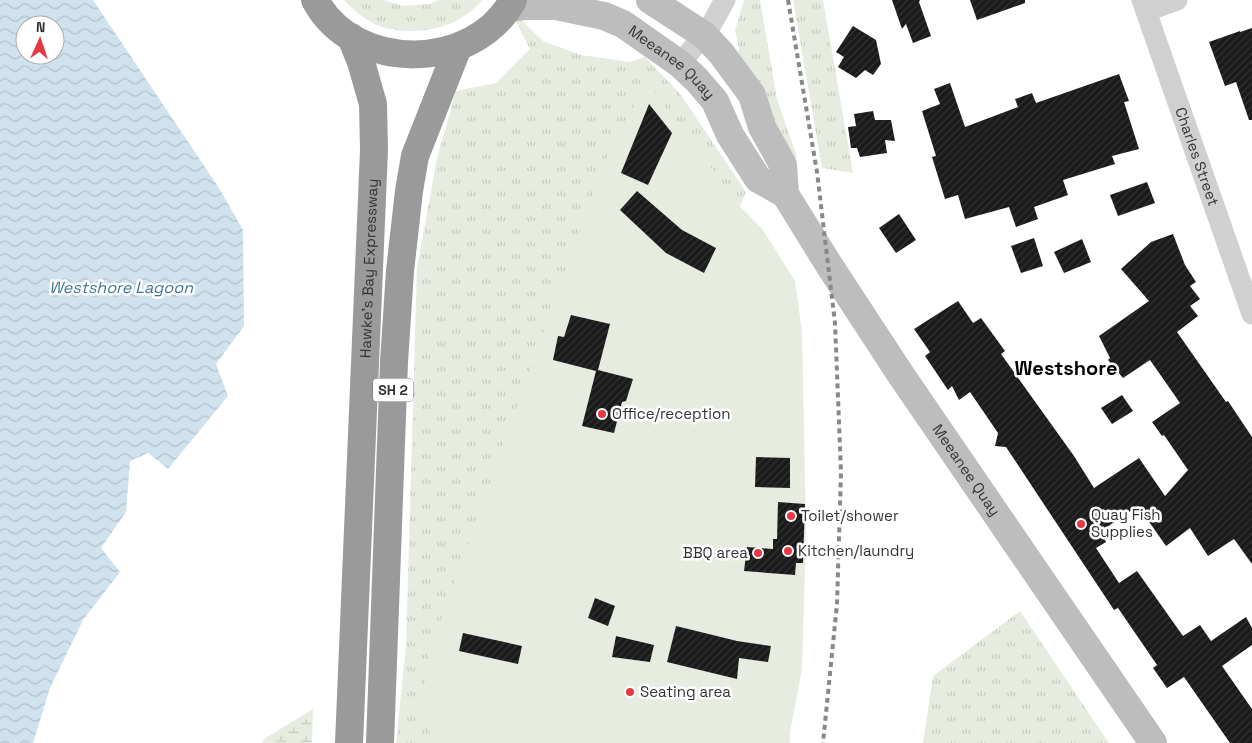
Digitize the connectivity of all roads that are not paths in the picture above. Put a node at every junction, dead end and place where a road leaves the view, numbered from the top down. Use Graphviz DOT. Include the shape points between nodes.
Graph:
graph roads {
  1 [pos="315,0"];
  2 [pos="650,0"];
  3 [pos="724,0"];
  4 [pos="1177,0"];
  5 [pos="511,4"];
  6 [pos="1144,5"];
  7 [pos="704,35"];
  8 [pos="350,37"];
  9 [pos="458,47"];
  10 [pos="680,64"];
  11 [pos="785,194"];
  12 [pos="1252,314"];
  13 [pos="349,743"];
  14 [pos="380,743"];
  15 [pos="1153,743"];
  1 -- 8 [label="highway, SH 2" via="332,23"];
  2 -- 7 [label="main road, Meeanee Quay"];
  3 -- 7 [label="street"];
  4 -- 6 [label="street"];
  5 -- 9 [label="highway, SH 2" via="486,31"];
  5 -- 10 [label="main road, Meeanee Quay" via="556,6 604,16 623,24"];
  6 -- 12 [label="street, Charles Street"];
  7 -- 10 [label="street"];
  7 -- 11 [label="main road, Meeanee Quay" via="752,95 762,127 783,165"];
  8 -- 9 [label="highway, SH 2" via="376,49 403,55 431,54"];
  8 -- 13 [label="highway, Hawke's Bay Expressway / SH 2" via="373,104 374,150"];
  9 -- 14 [label="highway, Hawke's Bay Expressway / SH 2" via="415,156 400,270"];
  10 -- 11 [label="main road, Meeanee Quay" via="715,101 730,135 758,179"];
  11 -- 15 [label="main road, Meeanee Quay" via="901,374"];
}
